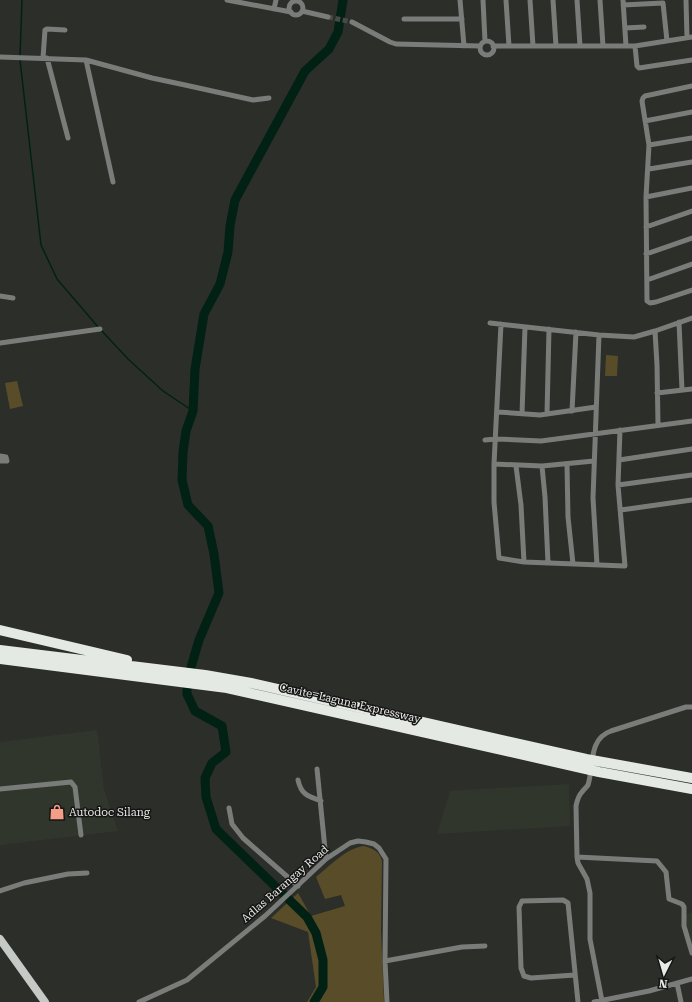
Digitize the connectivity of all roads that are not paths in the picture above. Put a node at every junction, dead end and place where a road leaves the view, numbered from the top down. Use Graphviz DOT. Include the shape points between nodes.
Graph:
graph roads {
  1 [pos="227,0"];
  2 [pos="276,0"];
  3 [pos="460,0"];
  4 [pos="483,0"];
  5 [pos="506,0"];
  6 [pos="530,0"];
  7 [pos="553,0"];
  8 [pos="576,0"];
  9 [pos="600,0"];
  10 [pos="686,0"];
  11 [pos="623,2"];
  12 [pos="274,9"];
  13 [pos="302,11"];
  14 [pos="291,12"];
  15 [pos="328,17"];
  16 [pos="404,19"];
  17 [pos="462,19"];
  18 [pos="352,22"];
  19 [pos="644,27"];
  20 [pos="625,28"];
  21 [pos="65,30"];
  22 [pos="690,37"];
  23 [pos="485,41"];
  24 [pos="667,41"];
  25 [pos="464,46"];
  26 [pos="480,46"];
  27 [pos="493,46"];
  28 [pos="509,46"];
  29 [pos="533,46"];
  30 [pos="556,46"];
  31 [pos="580,46"];
  32 [pos="603,46"];
  33 [pos="626,46"];
  34 [pos="635,46"];
  35 [pos="0,57"];
  36 [pos="45,58"];
  37 [pos="86,60"];
  38 [pos="692,60"];
  39 [pos="692,86"];
  40 [pos="269,98"];
  41 [pos="692,112"];
  42 [pos="645,121"];
  43 [pos="68,138"];
  44 [pos="692,138"];
  45 [pos="649,146"];
  46 [pos="692,162"];
  47 [pos="649,169"];
  48 [pos="113,182"];
  49 [pos="692,188"];
  50 [pos="646,197"];
  51 [pos="692,211"];
  52 [pos="646,227"];
  53 [pos="692,238"];
  54 [pos="646,254"];
  55 [pos="692,264"];
  56 [pos="647,280"];
  57 [pos="692,290"];
  58 [pos="0,296"];
  59 [pos="13,298"];
  60 [pos="692,318"];
  61 [pos="679,322"];
  62 [pos="490,323"];
  63 [pos="501,324"];
  64 [pos="525,327"];
  65 [pos="100,329"];
  66 [pos="549,329"];
  67 [pos="655,331"];
  68 [pos="576,332"];
  69 [pos="599,335"];
  70 [pos="0,343"];
  71 [pos="692,389"];
  72 [pos="682,390"];
  73 [pos="657,393"];
  74 [pos="596,407"];
  75 [pos="572,410"];
  76 [pos="498,412"];
  77 [pos="522,414"];
  78 [pos="547,414"];
  79 [pos="692,421"];
  80 [pos="658,425"];
  81 [pos="620,430"];
  82 [pos="595,433"];
  83 [pos="496,439"];
  84 [pos="485,440"];
  85 [pos="692,449"];
  86 [pos="0,456"];
  87 [pos="619,460"];
  88 [pos="0,461"];
  89 [pos="594,461"];
  90 [pos="494,464"];
  91 [pos="567,464"];
  92 [pos="516,466"];
  93 [pos="542,466"];
  94 [pos="692,475"];
  95 [pos="618,485"];
  96 [pos="692,500"];
  97 [pos="620,510"];
  98 [pos="524,562"];
  99 [pos="548,563"];
  100 [pos="573,564"];
  101 [pos="597,565"];
  102 [pos="0,630"];
  103 [pos="0,650"];
  104 [pos="0,659"];
  105 [pos="177,677"];
  106 [pos="204,680"];
  107 [pos="692,707"];
  108 [pos="317,769"];
  109 [pos="692,778"];
  110 [pos="298,780"];
  111 [pos="0,789"];
  112 [pos="692,789"];
  113 [pos="320,801"];
  114 [pos="229,808"];
  115 [pos="81,835"];
  116 [pos="577,857"];
  117 [pos="326,859"];
  118 [pos="88,873"];
  119 [pos="298,886"];
  120 [pos="0,891"];
  121 [pos="0,939"];
  122 [pos="485,946"];
  123 [pos="692,954"];
  124 [pos="385,961"];
  125 [pos="575,974"];
  126 [pos="692,979"];
  127 [pos="677,983"];
  128 [pos="602,1001"];
  129 [pos="45,1002"];
  130 [pos="140,1002"];
  131 [pos="386,1002"];
  132 [pos="578,1002"];
  133 [pos="594,1002"];
  134 [pos="680,1002"];
  1 -- 12 [label="street"];
  2 -- 12 [label="street"];
  3 -- 17 [label="street"];
  4 -- 23 [label="street"];
  5 -- 28 [label="street"];
  6 -- 29 [label="street"];
  7 -- 30 [label="street"];
  8 -- 31 [label="street"];
  9 -- 32 [label="street"];
  10 -- 22 [label="street"];
  11 -- 20 [label="street"];
  11 -- 24 [label="street" via="663,3"];
  12 -- 14 [label="street"];
  13 -- 14 [label="street" via="295,15"];
  13 -- 14 [label="street" via="303,6 298,1 291,4"];
  13 -- 15 [label="street"];
  16 -- 17 [label="street"];
  17 -- 25 [label="street"];
  18 -- 25 [label="street" via="396,44"];
  19 -- 20 [label="street"];
  20 -- 33 [label="street"];
  21 -- 36 [label="street" via="45,30"];
  22 -- 24 [label="street"];
  23 -- 26 [label="street"];
  23 -- 27 [label="street"];
  24 -- 34 [label="street"];
  25 -- 26 [label="street"];
  26 -- 27 [label="street" via="485,54 492,51"];
  27 -- 28 [label="street"];
  28 -- 29 [label="street"];
  29 -- 30 [label="street"];
  30 -- 31 [label="street"];
  31 -- 32 [label="street"];
  32 -- 33 [label="street"];
  33 -- 34 [label="street"];
  34 -- 38 [label="street" via="639,68"];
  35 -- 36 [label="street"];
  36 -- 37 [label="street"];
  36 -- 43 [label="street"];
  37 -- 40 [label="street" via="152,78 253,100"];
  37 -- 48 [label="street"];
  39 -- 42 [label="street" via="645,96 642,101"];
  41 -- 42 [label="street"];
  42 -- 45 [label="street"];
  44 -- 45 [label="street"];
  45 -- 47 [label="street"];
  46 -- 47 [label="street"];
  47 -- 50 [label="street"];
  49 -- 50 [label="street"];
  50 -- 52 [label="street"];
  51 -- 52 [label="street"];
  52 -- 54 [label="street"];
  53 -- 54 [label="street"];
  54 -- 56 [label="street"];
  55 -- 56 [label="street"];
  56 -- 57 [label="street" via="647,301 650,303"];
  58 -- 59 [label="street"];
  60 -- 61 [label="street"];
  61 -- 67 [label="street"];
  61 -- 72 [label="street"];
  62 -- 63 [label="street"];
  63 -- 64 [label="street"];
  63 -- 76 [label="street"];
  64 -- 66 [label="street"];
  64 -- 77 [label="street"];
  65 -- 70 [label="street"];
  66 -- 68 [label="street"];
  66 -- 78 [label="street"];
  67 -- 69 [label="street" via="634,337"];
  67 -- 73 [label="street"];
  68 -- 69 [label="street"];
  68 -- 75 [label="street"];
  69 -- 74 [label="street"];
  71 -- 72 [label="street"];
  72 -- 73 [label="street"];
  73 -- 80 [label="street"];
  74 -- 75 [label="street"];
  74 -- 82 [label="street"];
  75 -- 78 [label="street"];
  76 -- 77 [label="street"];
  76 -- 83 [label="street"];
  77 -- 78 [label="street"];
  79 -- 80 [label="street"];
  80 -- 81 [label="street"];
  81 -- 82 [label="street"];
  81 -- 87 [label="street"];
  82 -- 83 [label="street" via="541,441"];
  82 -- 89 [label="street"];
  83 -- 84 [label="street"];
  83 -- 90 [label="street"];
  85 -- 87 [label="street"];
  86 -- 88 [label="street" via="6,459"];
  87 -- 95 [label="street"];
  89 -- 91 [label="street"];
  89 -- 101 [label="street" via="593,498"];
  90 -- 92 [label="street"];
  90 -- 98 [label="street" via="494,502 499,558"];
  91 -- 93 [label="street"];
  91 -- 100 [label="street" via="568,517"];
  92 -- 93 [label="street"];
  92 -- 98 [label="street"];
  93 -- 99 [label="street"];
  94 -- 95 [label="street"];
  95 -- 97 [label="street"];
  96 -- 97 [label="street"];
  97 -- 101 [label="street" via="625,566"];
  98 -- 99 [label="street"];
  99 -- 100 [label="street"];
  100 -- 101 [label="street"];
  102 -- 105 [label="highway"];
  103 -- 105 [label="highway, Cavite–Laguna Expressway"];
  104 -- 105 [label="highway, Cavite–Laguna Expressway"];
  105 -- 106 [label="highway, Cavite–Laguna Expressway"];
  106 -- 109 [label="highway, Cavite–Laguna Expressway" via="251,683 586,759"];
  106 -- 112 [label="highway, Cavite–Laguna Expressway" via="250,693 599,772"];
  107 -- 116 [label="street" via="607,732 598,738 588,784 578,796 576,806"];
  108 -- 113 [label="street"];
  110 -- 113 [label="street" via="304,793"];
  111 -- 115 [label="street" via="71,782 75,787"];
  113 -- 117 [label="street"];
  114 -- 119 [label="street" via="232,824 243,838"];
  116 -- 123 [label="street" via="657,861 666,872 669,899 684,907 684,926"];
  116 -- 128 [label="street" via="590,893 590,939"];
  117 -- 119 [label="street, Adlas Barangay Road"];
  117 -- 124 [label="street, Adlas Barangay Road" via="350,843 358,841 374,844 383,853 386,859"];
  118 -- 120 [label="street" via="68,874"];
  119 -- 130 [label="street, Adlas Barangay Road" via="187,980"];
  121 -- 129 [label="main road"];
  122 -- 124 [label="street" via="462,947"];
  124 -- 131 [label="street, Adlas Barangay Road"];
  125 -- 125 [label="street" via="530,978 524,976 521,968 519,907 522,901 567,901"];
  125 -- 132 [label="street"];
  126 -- 127 [label="street"];
  127 -- 128 [label="street" via="649,992"];
  127 -- 134 [label="street"];
  128 -- 133 [label="street"];
}
